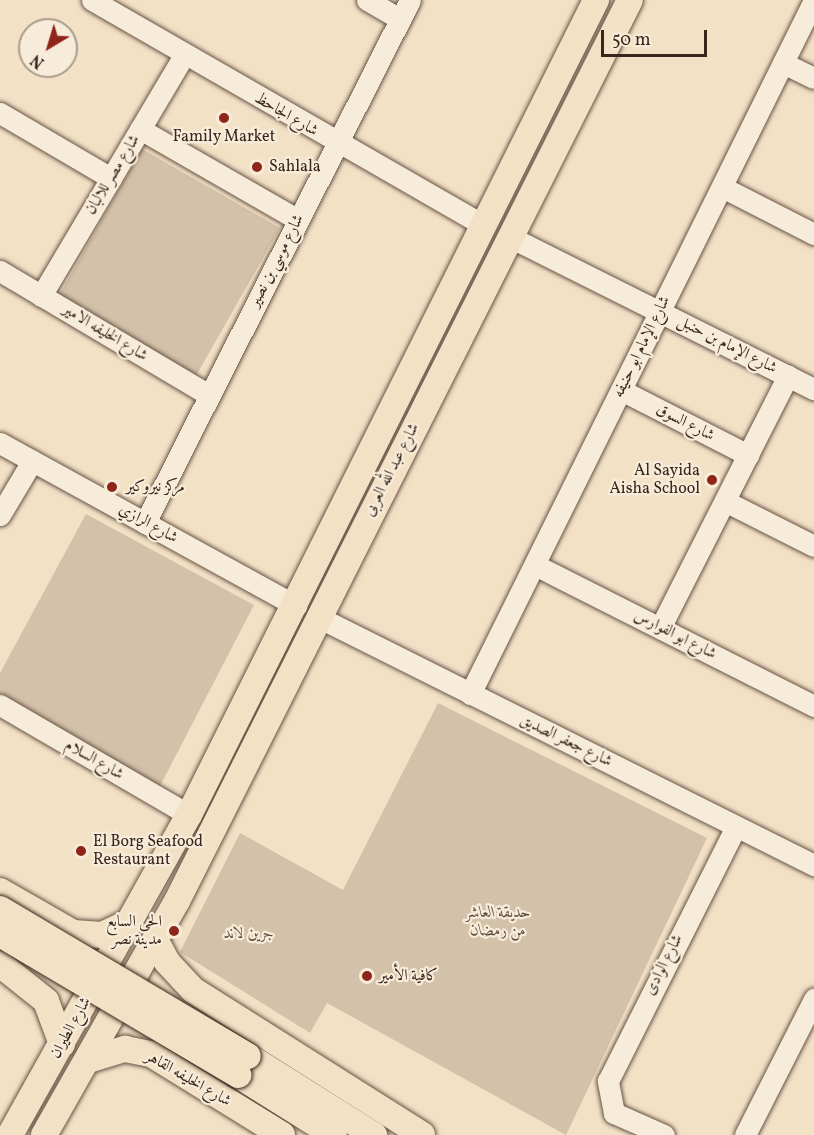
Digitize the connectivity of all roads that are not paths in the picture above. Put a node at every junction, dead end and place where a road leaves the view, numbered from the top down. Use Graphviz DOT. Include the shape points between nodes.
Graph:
graph roads {
  1 [pos="92,0"];
  2 [pos="367,0"];
  3 [pos="410,0"];
  4 [pos="630,0"];
  5 [pos="814,0"];
  6 [pos="591,11"];
  7 [pos="400,19"];
  8 [pos="613,35"];
  9 [pos="184,55"];
  10 [pos="783,63"];
  11 [pos="557,75"];
  12 [pos="814,78"];
  13 [pos="585,90"];
  14 [pos="0,113"];
  15 [pos="140,129"];
  16 [pos="336,144"];
  17 [pos="111,178"];
  18 [pos="722,187"];
  19 [pos="298,220"];
  20 [pos="483,225"];
  21 [pos="814,234"];
  22 [pos="510,237"];
  23 [pos="0,271"];
  24 [pos="41,296"];
  25 [pos="660,312"];
  26 [pos="788,376"];
  27 [pos="814,389"];
  28 [pos="621,390"];
  29 [pos="209,395"];
  30 [pos="0,443"];
  31 [pos="748,455"];
  32 [pos="32,460"];
  33 [pos="725,501"];
  34 [pos="0,515"];
  35 [pos="145,523"];
  36 [pos="814,546"];
  37 [pos="535,565"];
  38 [pos="307,611"];
  39 [pos="660,628"];
  40 [pos="470,694"];
  41 [pos="0,705"];
  42 [pos="814,706"];
  43 [pos="189,815"];
  44 [pos="736,826"];
  45 [pos="814,865"];
  46 [pos="0,891"];
  47 [pos="12,907"];
  48 [pos="130,922"];
  49 [pos="0,934"];
  50 [pos="156,941"];
  51 [pos="0,946"];
  52 [pos="0,964"];
  53 [pos="814,999"];
  54 [pos="808,1024"];
  55 [pos="251,1028"];
  56 [pos="66,1037"];
  57 [pos="93,1052"];
  58 [pos="243,1065"];
  59 [pos="200,1084"];
  60 [pos="10,1135"];
  61 [pos="44,1135"];
  62 [pos="282,1135"];
  63 [pos="334,1135"];
  64 [pos="374,1135"];
  65 [pos="422,1135"];
  66 [pos="664,1135"];
  67 [pos="745,1135"];
  1 -- 9 [label="street, شارع الجاحظ"];
  2 -- 7 [label="street"];
  3 -- 7 [label="street, شارع موسي بن نصير"];
  4 -- 8 [label="main road, شارع عبد الله العربى"];
  5 -- 10 [label="street, شارع الإمام ابو حنيفه"];
  6 -- 8 [label="main road" via="596,33"];
  6 -- 11 [label="main road, شارع عبد الله العربى"];
  7 -- 16 [label="street, شارع موسي بن نصير"];
  8 -- 13 [label="main road, شارع عبد الله العربى"];
  9 -- 15 [label="street, شارع مصر للالبان"];
  9 -- 16 [label="street, شارع الجاحظ"];
  10 -- 12 [label="street"];
  10 -- 18 [label="street, شارع الإمام ابو حنيفه"];
  11 -- 13 [label="main road" via="574,79"];
  11 -- 20 [label="main road, شارع عبد الله العربى"];
  13 -- 22 [label="main road, شارع عبد الله العربى"];
  14 -- 17 [label="street"];
  15 -- 17 [label="street, شارع مصر للالبان"];
  15 -- 19 [label="street"];
  16 -- 19 [label="street, شارع موسي بن نصير"];
  16 -- 20 [label="street, شارع الجاحظ"];
  17 -- 24 [label="street, شارع مصر للالبان"];
  18 -- 21 [label="street"];
  18 -- 25 [label="street, شارع الإمام ابو حنيفه"];
  19 -- 29 [label="street, شارع موسي بن نصير"];
  20 -- 38 [label="main road, شارع عبد الله العربى"];
  22 -- 25 [label="street, شارع الإمام بن حنبل"];
  22 -- 38 [label="main road, شارع عبد الله العربى"];
  23 -- 24 [label="street, شارع الخليفه الامير"];
  24 -- 29 [label="street, شارع الخليفه الامير"];
  25 -- 26 [label="street, شارع الإمام بن حنبل"];
  25 -- 28 [label="street, شارع الإمام ابو حنيفه"];
  26 -- 27 [label="street, شارع الإمام بن حنبل"];
  26 -- 31 [label="street"];
  28 -- 31 [label="street, شارع السوق"];
  28 -- 37 [label="street, شارع الإمام ابو حنيفه"];
  29 -- 35 [label="street, شارع موسي بن نصير"];
  30 -- 32 [label="street, شارع الرازي"];
  31 -- 33 [label="street"];
  32 -- 34 [label="street"];
  32 -- 35 [label="street, شارع الرازي"];
  33 -- 36 [label="street"];
  33 -- 39 [label="street"];
  35 -- 38 [label="street, شارع الرازي"];
  37 -- 39 [label="street, شارع ابو الفوارس"];
  37 -- 40 [label="street, شارع الإمام ابو حنيفه"];
  38 -- 40 [label="street, شارع جعفر الصديق"];
  38 -- 43 [label="main road, شارع عبد الله العربى"];
  38 -- 50 [label="main road, شارع عبد الله العربى"];
  39 -- 42 [label="street, شارع ابو الفوارس"];
  40 -- 44 [label="street, شارع جعفر الصديق"];
  41 -- 43 [label="street, شارع السلام"];
  43 -- 48 [label="main road, شارع عبد الله العربى"];
  44 -- 45 [label="street, شارع جعفر الصديق"];
  44 -- 66 [label="street, شارع الوادى" via="608,1081 611,1108 620,1117"];
  46 -- 47 [label="main road"];
  47 -- 48 [label="main road" via="82,935 102,935"];
  47 -- 51 [label="main road" via="17,931"];
  47 -- 58 [label="main road, bridge"];
  48 -- 50 [label="main road" via="135,936"];
  48 -- 56 [label="main road, شارع الطيران"];
  49 -- 58 [label="main road, bridge"];
  50 -- 55 [label="main road" via="183,981"];
  50 -- 57 [label="main road, شارع الطيران"];
  52 -- 56 [label="main road" via="45,1001"];
  53 -- 54 [label="street"];
  54 -- 67 [label="street"];
  55 -- 59 [label="main road" via="230,1033 213,1045 202,1064"];
  55 -- 65 [label="main road"];
  56 -- 57 [label="main road" via="82,1024 91,1026"];
  56 -- 60 [label="main road, شارع الطيران"];
  57 -- 59 [label="main road, شارع الخليفه القاهر" via="142,1051"];
  57 -- 61 [label="main road, شارع الطيران"];
  58 -- 63 [label="main road"];
  58 -- 64 [label="main road"];
  59 -- 62 [label="main road, شارع الخليفه القاهر"];
}
